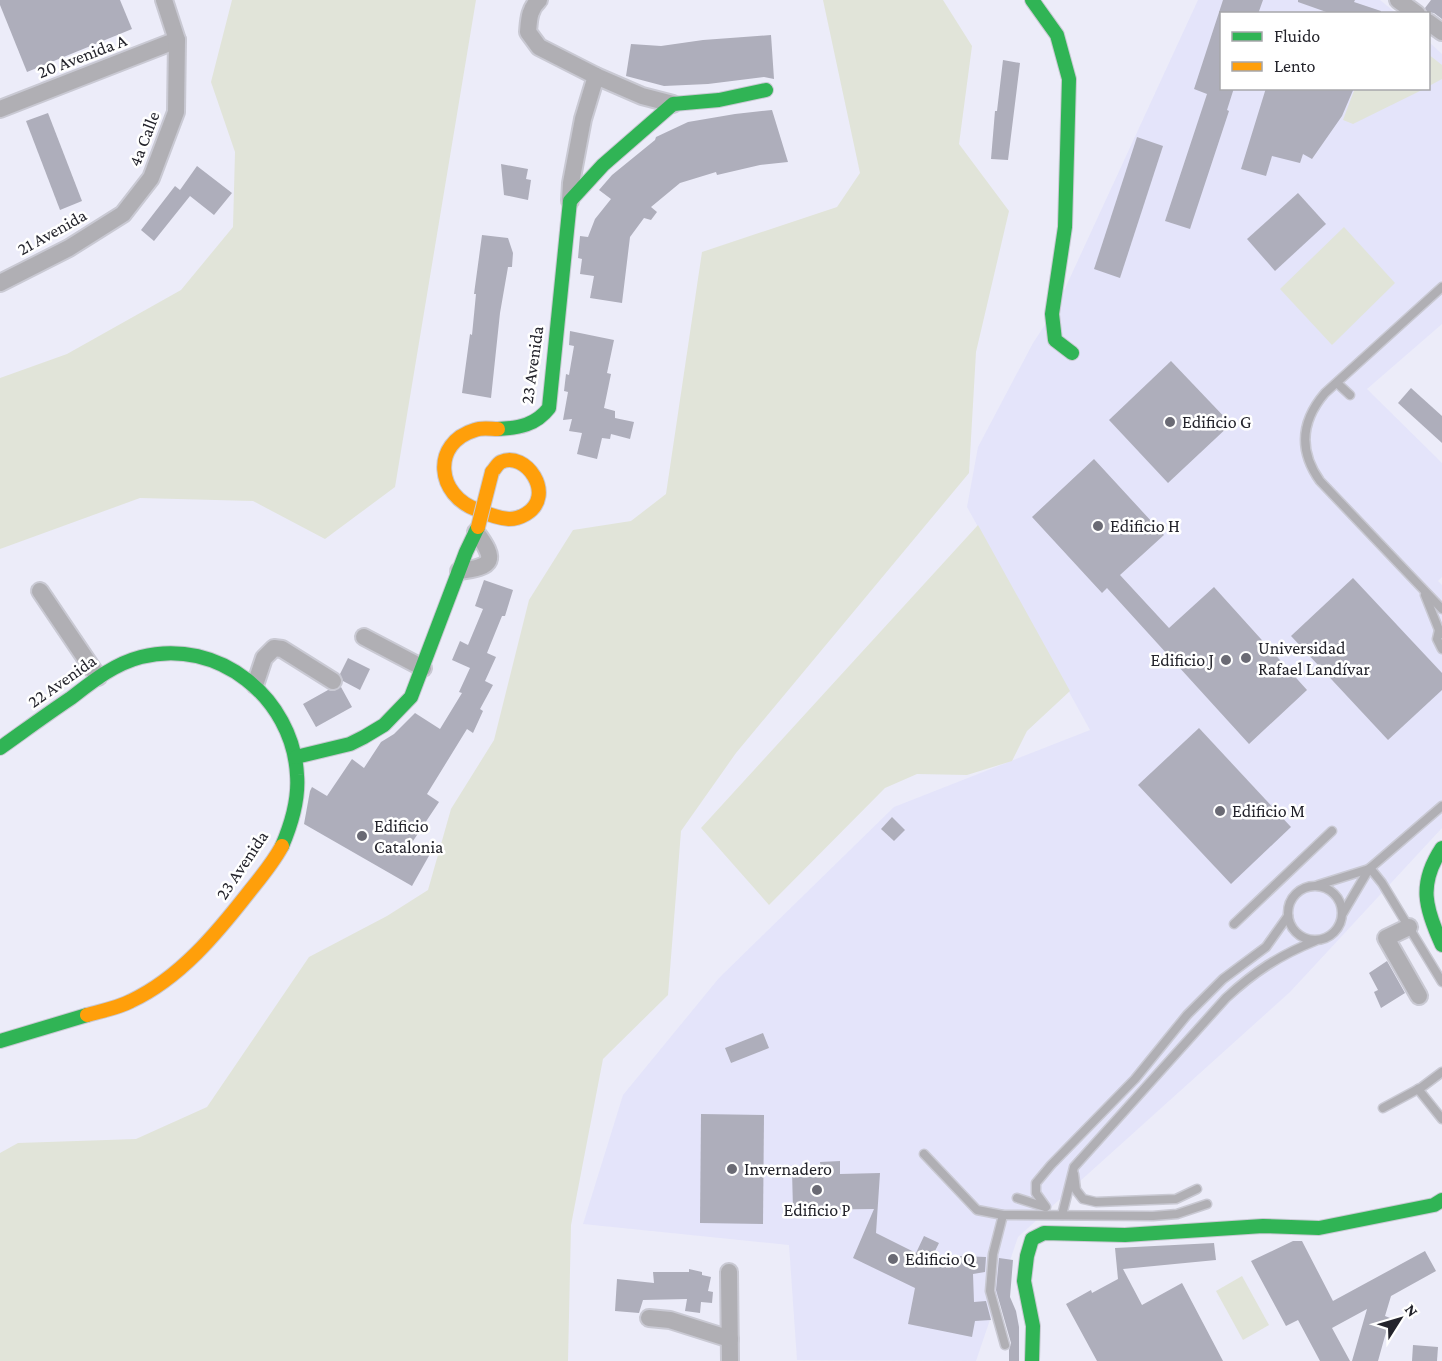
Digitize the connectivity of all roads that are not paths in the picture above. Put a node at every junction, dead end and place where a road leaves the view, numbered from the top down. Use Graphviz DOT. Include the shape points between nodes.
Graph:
graph roads {
  1 [pos="164,0"];
  2 [pos="539,0"];
  3 [pos="1032,0"];
  4 [pos="1398,0"];
  5 [pos="1414,12"];
  6 [pos="177,40"];
  7 [pos="596,76"];
  8 [pos="766,90"];
  9 [pos="673,104"];
  10 [pos="0,109"];
  11 [pos="570,201"];
  12 [pos="123,214"];
  13 [pos="0,283"];
  14 [pos="1442,287"];
  15 [pos="1072,353"];
  16 [pos="1337,383"];
  17 [pos="1350,395"];
  18 [pos="477,530"];
  19 [pos="459,571"];
  20 [pos="1422,589"];
  21 [pos="40,591"];
  22 [pos="1442,609"];
  23 [pos="1440,632"];
  24 [pos="364,637"];
  25 [pos="1442,649"];
  26 [pos="423,668"];
  27 [pos="98,677"];
  28 [pos="333,681"];
  29 [pos="255,685"];
  30 [pos="0,747"];
  31 [pos="296,757"];
  32 [pos="1442,806"];
  33 [pos="1332,831"];
  34 [pos="1442,848"];
  35 [pos="1370,868"];
  36 [pos="1316,886"];
  37 [pos="1343,913"];
  38 [pos="1288,916"];
  39 [pos="1234,924"];
  40 [pos="1409,927"];
  41 [pos="1315,941"];
  42 [pos="1442,945"];
  43 [pos="1442,982"];
  44 [pos="1419,996"];
  45 [pos="0,1041"];
  46 [pos="1442,1072"];
  47 [pos="1135,1079"];
  48 [pos="1144,1089"];
  49 [pos="1418,1089"];
  50 [pos="1110,1104"];
  51 [pos="1383,1108"];
  52 [pos="1121,1115"];
  53 [pos="1442,1119"];
  54 [pos="924,1154"];
  55 [pos="1074,1167"];
  56 [pos="1017,1198"];
  57 [pos="1066,1200"];
  58 [pos="1442,1200"];
  59 [pos="1050,1208"];
  60 [pos="1003,1215"];
  61 [pos="1062,1215"];
  62 [pos="729,1272"];
  63 [pos="649,1318"];
  64 [pos="730,1340"];
  65 [pos="1005,1345"];
  66 [pos="730,1361"];
  67 [pos="1032,1361"];
  1 -- 6 [label="street, 4a Calle"];
  2 -- 7 [label="street" via="533,5 528,32 539,47"];
  3 -- 15 [label="street" via="1057,35 1069,79 1065,227 1052,314 1055,340"];
  4 -- 5 [label="street"];
  6 -- 10 [label="street, 20 Avenida A"];
  6 -- 12 [label="street, 4a Calle" via="176,112 151,178"];
  7 -- 9 [label="street" via="642,96"];
  7 -- 11 [label="street, 23 Avenida" via="583,119"];
  8 -- 9 [label="street"];
  9 -- 11 [label="street" via="603,165"];
  11 -- 18 [label="street, 23 Avenida, bridge" via="549,408 544,416 526,425 476,429 464,435 449,449 444,466 450,493 466,507 510,519 526,514 541,498 529,468 513,460 503,461 492,472"];
  12 -- 13 [label="street, 21 Avenida" via="69,248"];
  14 -- 16 [label="lane"];
  16 -- 17 [label="lane"];
  16 -- 20 [label="lane" via="1317,402 1306,425 1309,462 1320,481"];
  18 -- 19 [label="street, 23 Avenida"];
  18 -- 19 [label="street" via="488,549 489,560 480,568"];
  19 -- 26 [label="street, 23 Avenida"];
  20 -- 22 [label="lane"];
  20 -- 23 [label="lane"];
  21 -- 27 [label="street"];
  23 -- 25 [label="lane" via="1437,639"];
  24 -- 26 [label="street"];
  26 -- 31 [label="street, 23 Avenida" via="411,697 384,725 350,744"];
  27 -- 29 [label="street, 22 Avenida" via="135,658 177,654 218,663"];
  27 -- 30 [label="street, 22 Avenida"];
  28 -- 29 [label="street" via="282,649 274,648 264,658"];
  29 -- 31 [label="street, 22 Avenida" via="282,718"];
  31 -- 45 [label="street, 23 Avenida" via="297,792 282,846 206,944 165,980 130,1002"];
  32 -- 35 [label="lane"];
  33 -- 39 [label="lane"];
  34 -- 42 [label="street" via="1426,875 1425,896"];
  35 -- 36 [label="lane"];
  35 -- 37 [label="lane"];
  35 -- 40 [label="lane"];
  36 -- 37 [label="lane" via="1338,898"];
  36 -- 38 [label="lane" via="1298,891 1288,907"];
  37 -- 41 [label="lane" via="1335,933"];
  38 -- 41 [label="lane" via="1294,931"];
  38 -- 47 [label="lane" via="1266,947 1223,979 1193,1008"];
  40 -- 43 [label="lane"];
  40 -- 44 [label="street" via="1386,938"];
  41 -- 48 [label="lane" via="1285,953 1248,978"];
  46 -- 49 [label="lane"];
  47 -- 48 [label="lane"];
  47 -- 50 [label="lane"];
  48 -- 52 [label="lane"];
  49 -- 51 [label="lane"];
  49 -- 53 [label="lane"];
  50 -- 52 [label="lane"];
  50 -- 59 [label="lane" via="1036,1184 1036,1193"];
  52 -- 55 [label="lane"];
  54 -- 60 [label="lane" via="977,1210"];
  55 -- 57 [label="lane"];
  55 -- 61 [label="lane" via="1076,1190 1083,1199 1176,1199 1197,1189 1197,1198 1207,1204 1177,1214 1153,1216"];
  56 -- 59 [label="lane"];
  57 -- 59 [label="lane" via="1059,1208"];
  57 -- 61 [label="lane"];
  58 -- 67 [label="street" via="1434,1205 1319,1228 1263,1226 1125,1235 1044,1233 1032,1239 1024,1281 1033,1326"];
  59 -- 61 [label="lane"];
  60 -- 61 [label="lane"];
  60 -- 65 [label="lane" via="993,1254 990,1291"];
  62 -- 64 [label="street"];
  63 -- 64 [label="street" via="670,1320"];
  64 -- 66 [label="street"];
}
